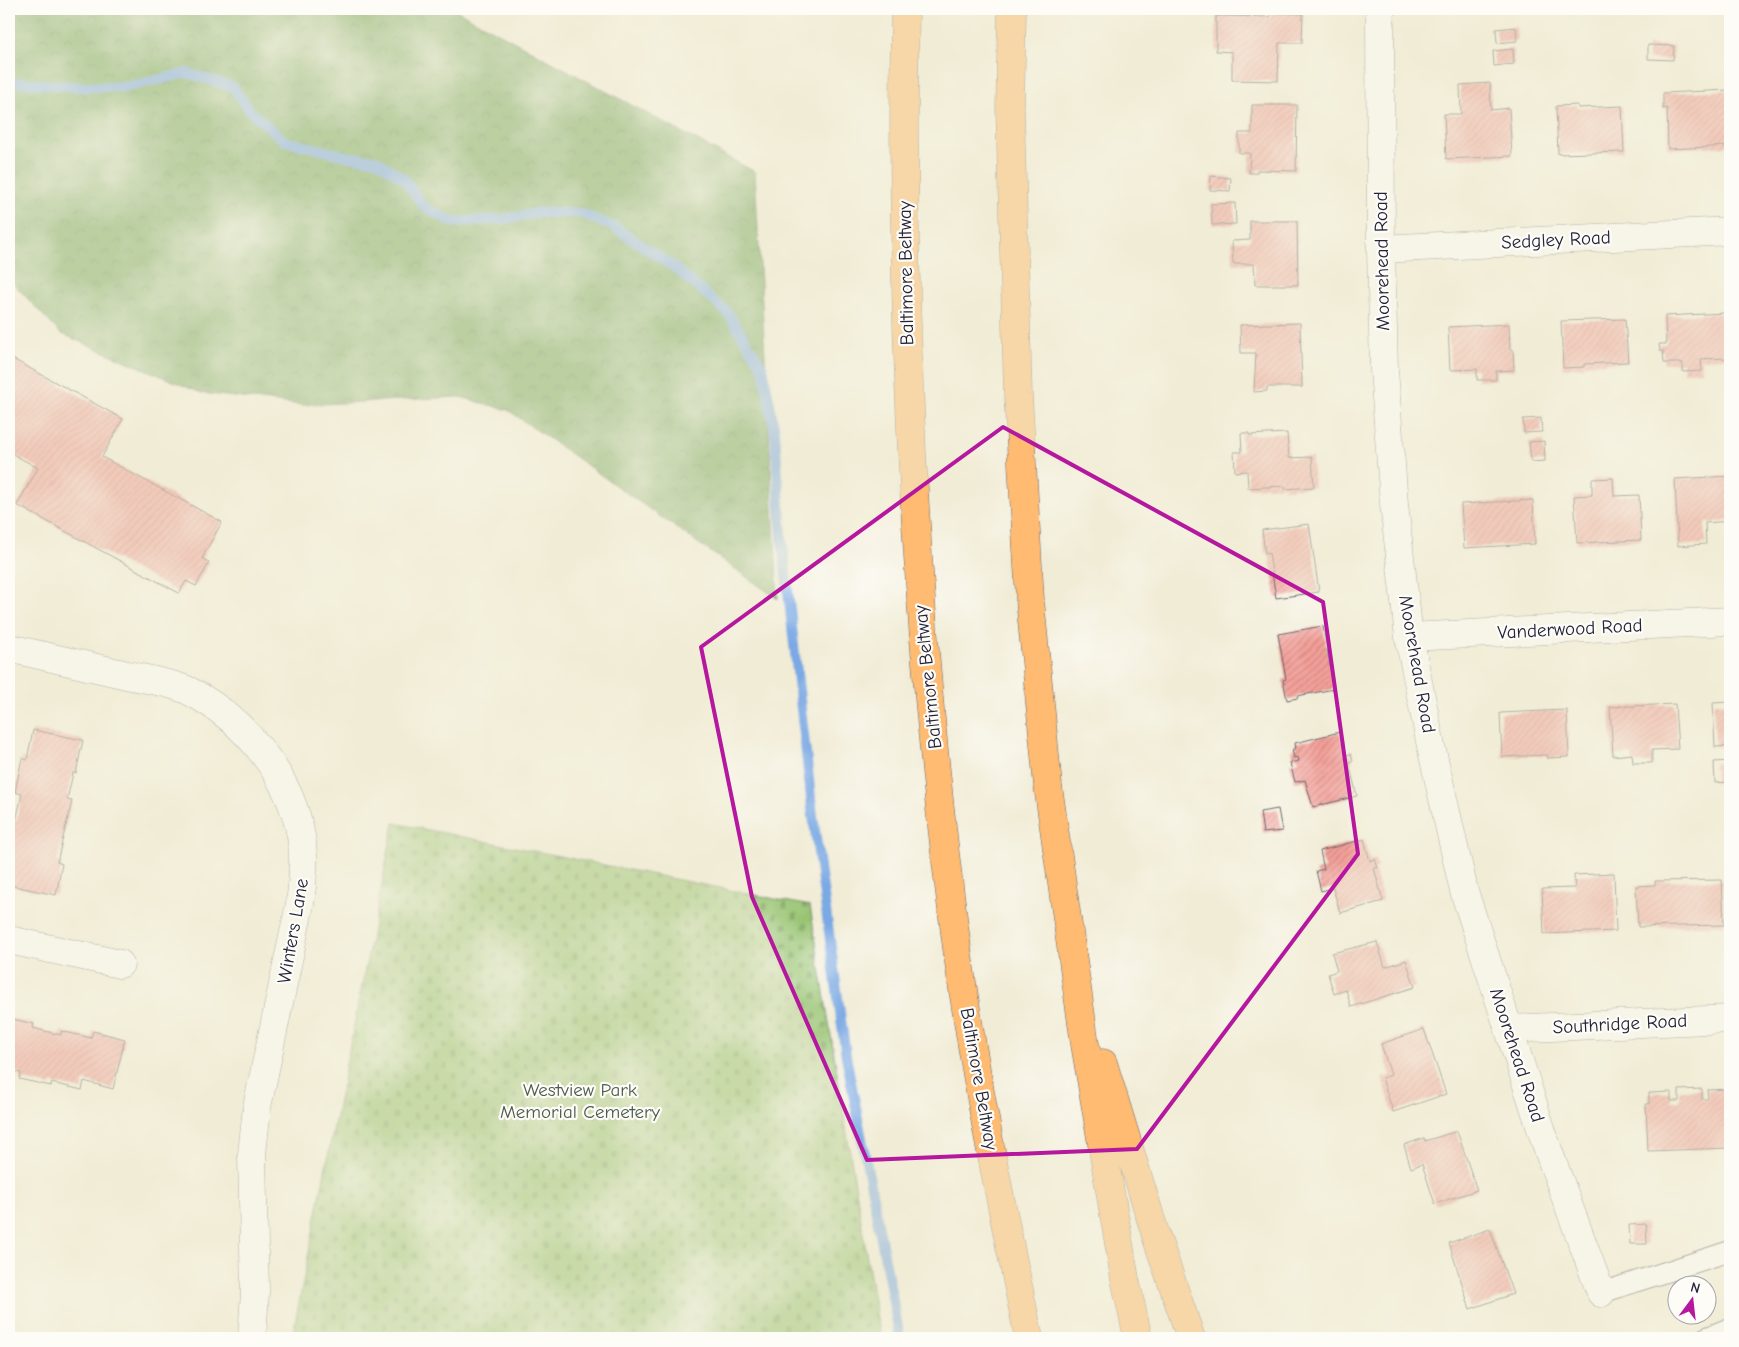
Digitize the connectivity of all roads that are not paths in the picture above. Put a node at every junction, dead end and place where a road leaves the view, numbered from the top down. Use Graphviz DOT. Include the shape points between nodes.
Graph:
graph roads {
  1 [pos="905,9"];
  2 [pos="1012,9"];
  3 [pos="1380,9"];
  4 [pos="1730,231"];
  5 [pos="1381,249"];
  6 [pos="1730,621"];
  7 [pos="1409,637"];
  8 [pos="9,648"];
  9 [pos="9,940"];
  10 [pos="120,964"];
  11 [pos="1075,968"];
  12 [pos="1730,1019"];
  13 [pos="1509,1029"];
  14 [pos="1730,1252"];
  15 [pos="1601,1293"];
  16 [pos="1020,1297"];
  17 [pos="1730,1328"];
  18 [pos="252,1338"];
  19 [pos="1024,1338"];
  20 [pos="1029,1338"];
  21 [pos="1138,1338"];
  22 [pos="1191,1338"];
  23 [pos="1705,1338"];
  1 -- 16 [label="highway, Baltimore Beltway" via="903,110 909,409 921,613 958,948 980,1090"];
  2 -- 11 [label="highway" via="1010,109 1018,376 1030,600 1048,786"];
  3 -- 5 [label="street, Moorehead Road"];
  4 -- 5 [label="street, Sedgley Road"];
  5 -- 7 [label="street, Moorehead Road" via="1384,370 1394,504"];
  6 -- 7 [label="street, Vanderwood Road"];
  7 -- 13 [label="street, Moorehead Road" via="1464,891"];
  8 -- 18 [label="street, Winters Lane" via="188,691 230,717 257,745 276,771 291,801 301,836 304,872 257,1107 252,1154 255,1292"];
  9 -- 10 [label="street"];
  11 -- 21 [label="highway" via="1121,1259"];
  11 -- 22 [label="highway" via="1157,1239"];
  12 -- 13 [label="street, Southridge Road"];
  13 -- 15 [label="street, Moorehead Road" via="1548,1150"];
  14 -- 15 [label="lane"];
  16 -- 19 [label="highway"];
  16 -- 20 [label="highway, Baltimore Beltway"];
  17 -- 23 [label="lane"];
}
